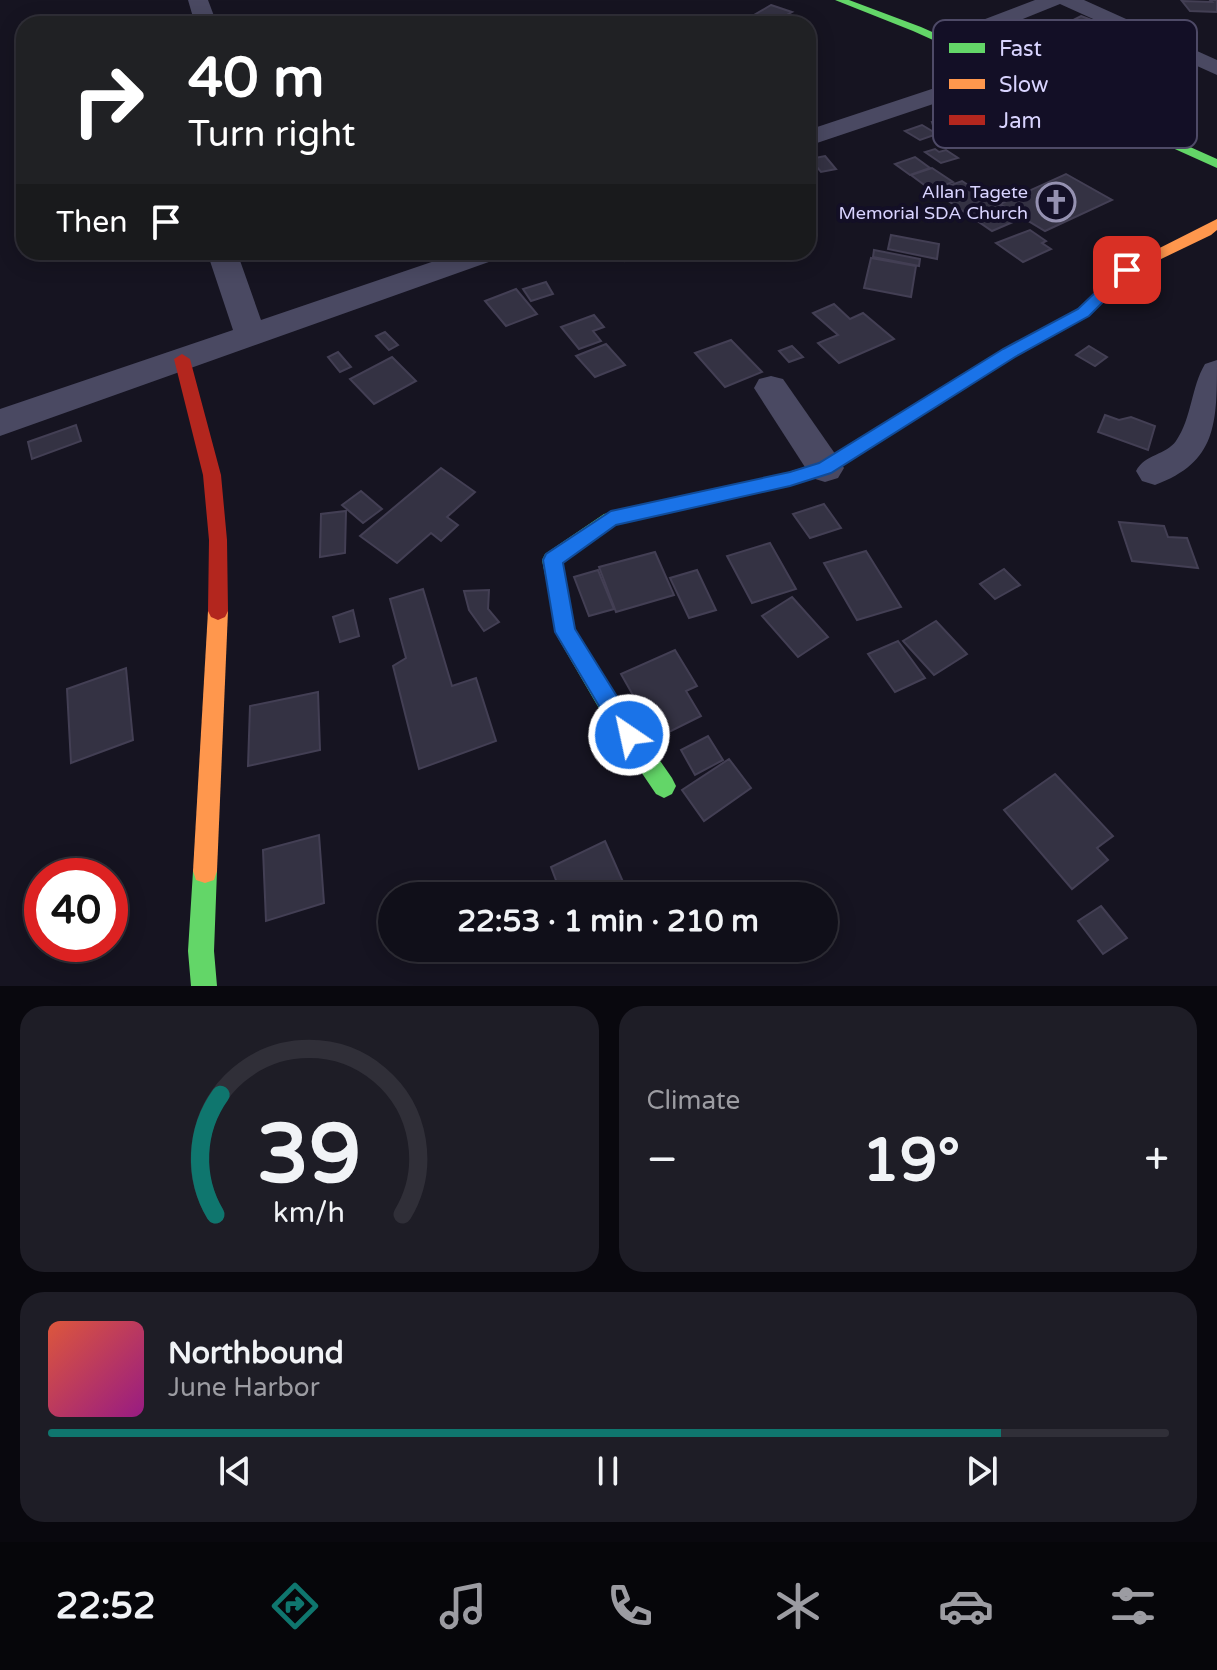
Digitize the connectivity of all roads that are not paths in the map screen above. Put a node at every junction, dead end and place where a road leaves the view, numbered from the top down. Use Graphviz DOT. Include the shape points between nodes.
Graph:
graph roads {
  1 [pos="840,0"];
  2 [pos="1053,0"];
  3 [pos="1067,0"];
  4 [pos="1002,20"];
  5 [pos="1111,20"];
  6 [pos="933,37"];
  7 [pos="1197,59"];
  8 [pos="1217,68"];
  9 [pos="933,96"];
  10 [pos="816,135"];
  11 [pos="1181,148"];
  12 [pos="1217,164"];
  13 [pos="1217,223"];
  14 [pos="224,260"];
  15 [pos="467,260"];
  16 [pos="251,335"];
  17 [pos="182,359"];
  18 [pos="1217,372"];
  19 [pos="771,388"];
  20 [pos="0,423"];
  21 [pos="825,468"];
  22 [pos="1155,471"];
  23 [pos="664,786"];
  24 [pos="204,986"];
  1 -- 6 [label="street"];
  2 -- 4 [label="street"];
  3 -- 5 [label="street"];
  7 -- 8 [label="street"];
  9 -- 10 [label="street"];
  11 -- 12 [label="street"];
  13 -- 21 [label="street" via="1127,270 1083,312"];
  14 -- 16 [label="street"];
  15 -- 16 [label="street"];
  16 -- 17 [label="street"];
  17 -- 20 [label="street"];
  17 -- 24 [label="street" via="212,475 218,540 201,951"];
  18 -- 22 [label="street" via="1202,425 1187,454"];
  19 -- 21 [label="street"];
  21 -- 23 [label="street" via="611,519 552,560 565,632"];
}
